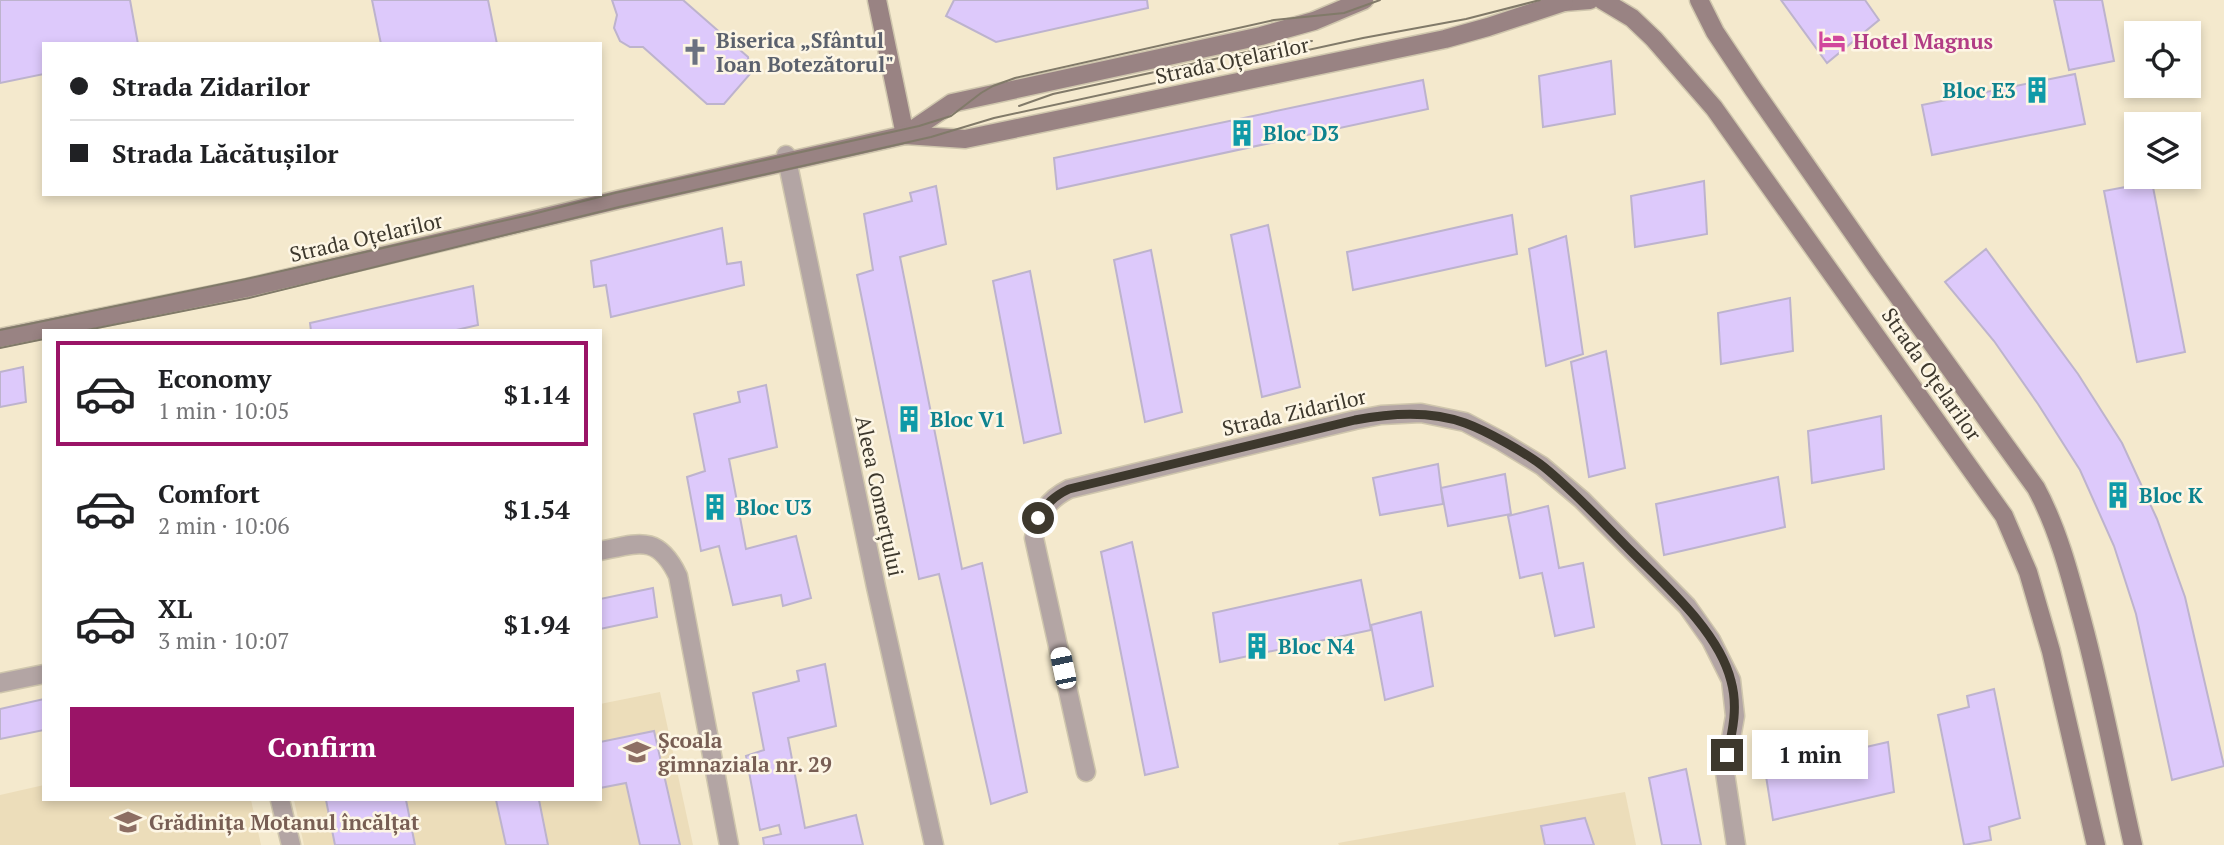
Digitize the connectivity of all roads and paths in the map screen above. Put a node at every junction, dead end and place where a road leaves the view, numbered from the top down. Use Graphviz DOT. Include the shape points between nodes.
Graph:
graph roads {
  1 [pos="877,0"];
  2 [pos="1364,0"];
  3 [pos="1590,0"];
  4 [pos="1602,0"];
  5 [pos="1699,0"];
  6 [pos="1561,1"];
  7 [pos="905,135"];
  8 [pos="786,158"];
  9 [pos="42,329"];
  10 [pos="44,329"];
  11 [pos="0,338"];
  12 [pos="602,551"];
  13 [pos="42,674"];
  14 [pos="0,683"];
  15 [pos="1086,772"];
  16 [pos="280,801"];
  17 [pos="291,845"];
  18 [pos="729,845"];
  19 [pos="934,845"];
  20 [pos="1736,845"];
  21 [pos="2095,845"];
  22 [pos="2133,845"];
  1 -- 7 [label="main road"];
  2 -- 7 [label="main road, Strada Oțelarilor" via="1261,36 952,103"];
  3 -- 6 [label="main road, Strada Oțelarilor"];
  4 -- 21 [label="main road, Strada Oțelarilor" via="1632,18 1654,39 1714,107 2004,516 2028,572 2052,651"];
  5 -- 22 [label="main road, Strada Oțelarilor" via="1753,89 2045,505 2084,627"];
  6 -- 7 [label="main road, Strada Oțelarilor" via="1445,39 965,139"];
  7 -- 8 [label="main road, Strada Oțelarilor"];
  8 -- 10 [label="main road, Strada Oțelarilor" via="247,288"];
  8 -- 19 [label="street, Aleea Comerțului"];
  9 -- 11 [label="main road, Strada Oțelarilor"];
  12 -- 18 [label="street" via="644,544 659,548 678,576"];
  13 -- 14 [label="street"];
  15 -- 20 [label="street, Strada Zidarilor" via="1034,538 1046,505 1069,489 1381,415 1421,414 1465,422 1542,466 1688,606 1731,680 1735,716 1724,773"];
  16 -- 17 [label="street"];
}
